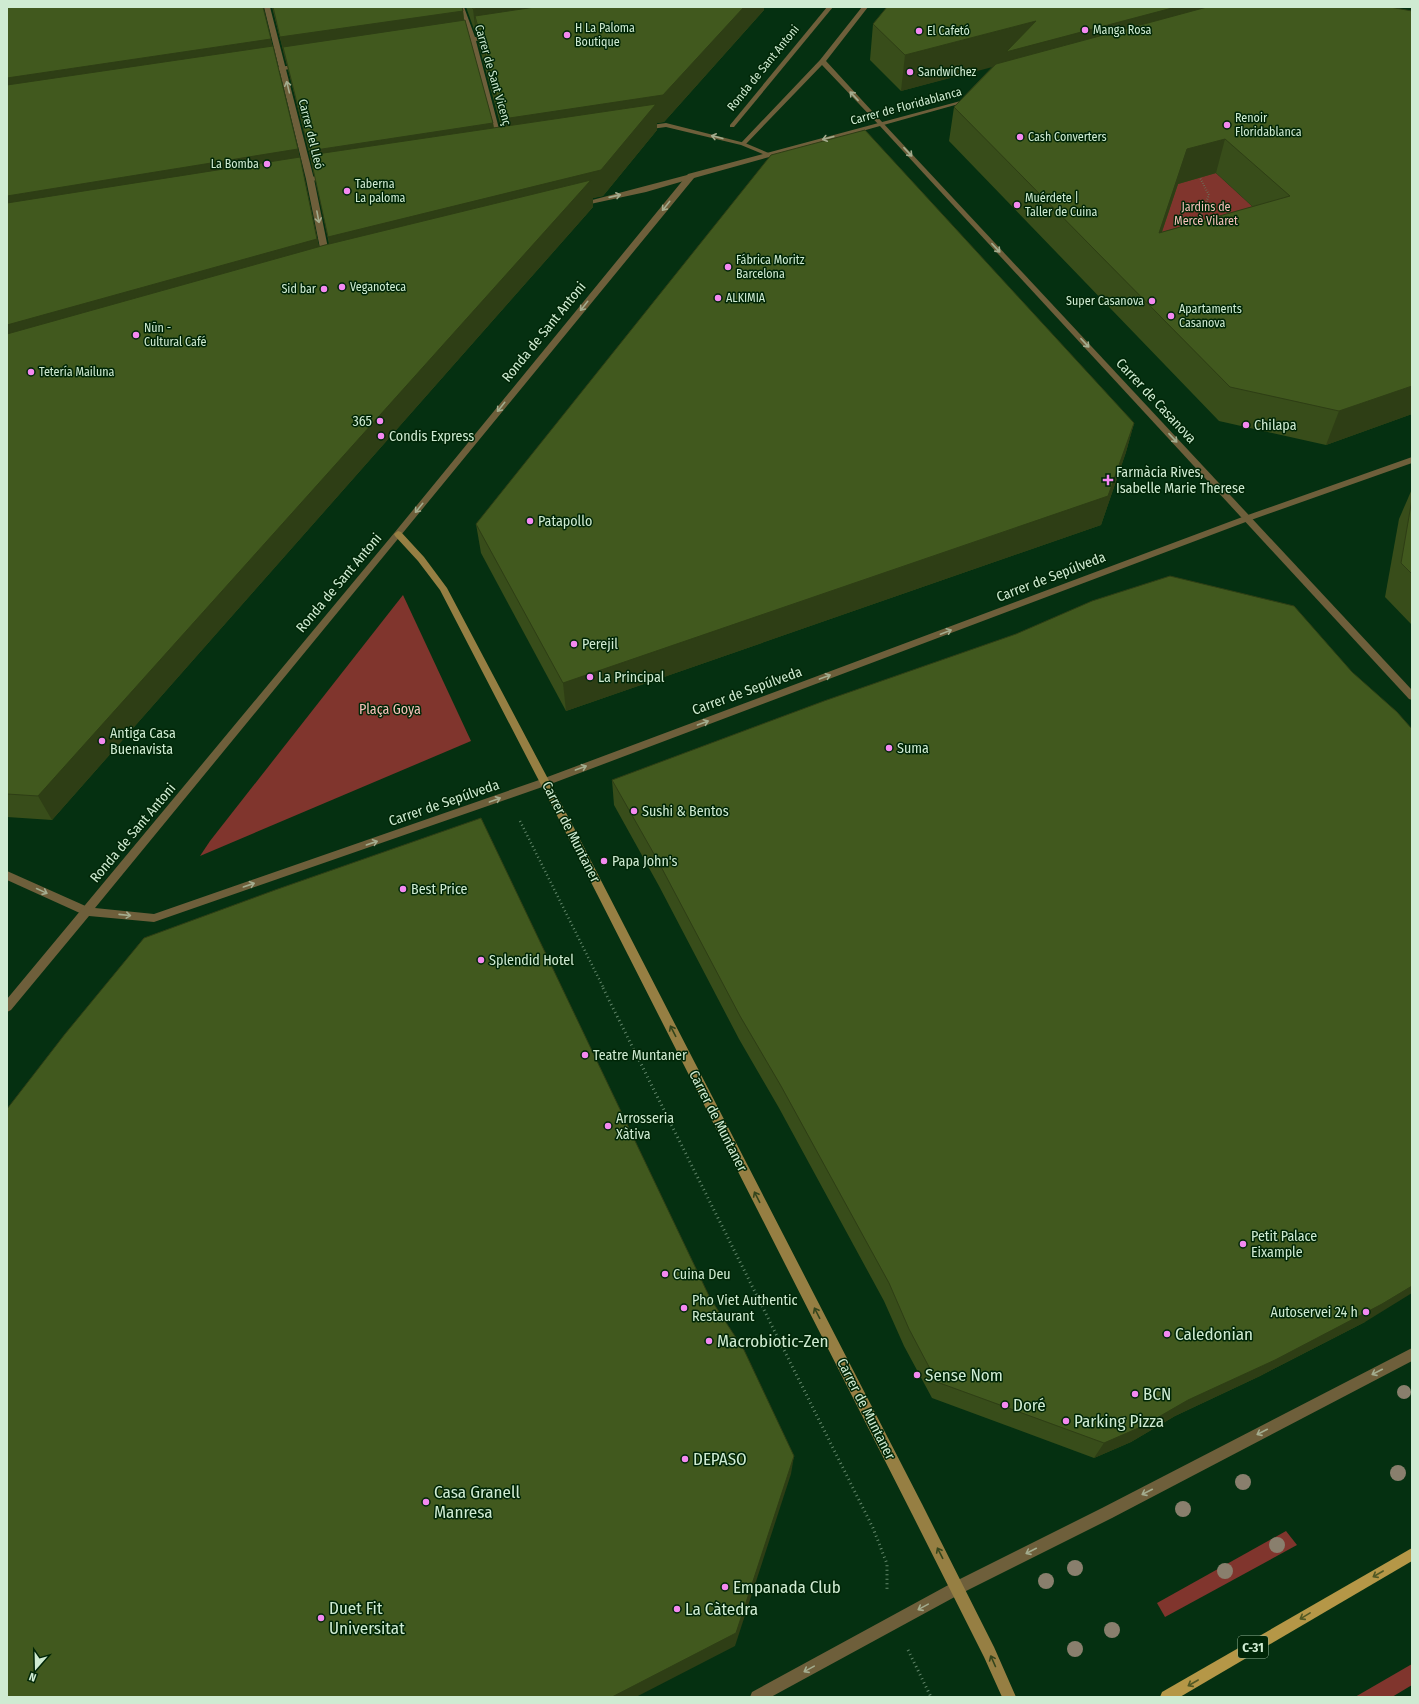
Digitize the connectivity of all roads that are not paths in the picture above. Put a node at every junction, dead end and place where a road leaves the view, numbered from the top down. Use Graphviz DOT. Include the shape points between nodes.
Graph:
graph roads {
  1 [pos="267,7"];
  2 [pos="461,7"];
  3 [pos="830,7"];
  4 [pos="865,7"];
  5 [pos="495,36"];
  6 [pos="472,40"];
  7 [pos="449,43"];
  8 [pos="822,61"];
  9 [pos="307,65"];
  10 [pos="283,68"];
  11 [pos="259,72"];
  12 [pos="980,97"];
  13 [pos="882,124"];
  14 [pos="732,126"];
  15 [pos="635,130"];
  16 [pos="743,144"];
  17 [pos="502,150"];
  18 [pos="767,154"];
  19 [pos="333,176"];
  20 [pos="691,176"];
  21 [pos="307,180"];
  22 [pos="569,207"];
  23 [pos="329,268"];
  24 [pos="1412,460"];
  25 [pos="1248,518"];
  26 [pos="398,534"];
  27 [pos="1412,696"];
  28 [pos="544,782"];
  29 [pos="7,875"];
  30 [pos="86,911"];
  31 [pos="7,1006"];
  32 [pos="1412,1354"];
  33 [pos="1412,1554"];
  34 [pos="958,1588"];
  35 [pos="757,1697"];
  36 [pos="1009,1697"];
  37 [pos="1167,1697"];
  1 -- 10 [label="street, Carrer del Lleó"];
  2 -- 6 [label="street, Carrer de Sant Vicenç"];
  3 -- 14 [label="street, Ronda de Sant Antoni"];
  4 -- 8 [label="street"];
  5 -- 6 [label="street"];
  6 -- 7 [label="street"];
  6 -- 17 [label="street, Carrer de Sant Vicenç"];
  13 -- 8 [label="street, one-way"];
  8 -- 16 [label="street"];
  9 -- 10 [label="street"];
  10 -- 11 [label="street"];
  21 -- 10 [label="street, Carrer del Lleó, one-way"];
  12 -- 13 [label="street, Carrer de Floridablanca"];
  13 -- 18 [label="street, Carrer de Floridablanca, one-way"];
  13 -- 25 [label="street, Carrer de Casanova, one-way"];
  16 -- 15 [label="street, one-way" via="666,125"];
  16 -- 18 [label="street"];
  18 -- 20 [label="street, Carrer de Floridablanca"];
  19 -- 21 [label="street"];
  22 -- 20 [label="street, Carrer de Floridablanca, one-way"];
  20 -- 26 [label="street, Ronda de Sant Antoni, one-way"];
  21 -- 23 [label="street, Carrer del Lleó, one-way"];
  24 -- 25 [label="street, Carrer de Sepúlveda"];
  25 -- 27 [label="street, Carrer de Casanova"];
  28 -- 25 [label="street, Carrer de Sepúlveda, one-way"];
  26 -- 28 [label="main road, Carrer de Muntaner" via="443,588"];
  26 -- 30 [label="street, Ronda de Sant Antoni"];
  30 -- 28 [label="street, Carrer de Sepúlveda, one-way" via="154,918"];
  34 -- 28 [label="main road, Carrer de Muntaner, one-way"];
  29 -- 30 [label="street, Carrer de Sepúlveda, one-way"];
  30 -- 31 [label="street, Ronda de Sant Antoni"];
  32 -- 34 [label="street, one-way"];
  33 -- 37 [label="main road, C-31, one-way"];
  34 -- 35 [label="street, one-way"];
  36 -- 34 [label="main road, Carrer de Muntaner, one-way"];
}
